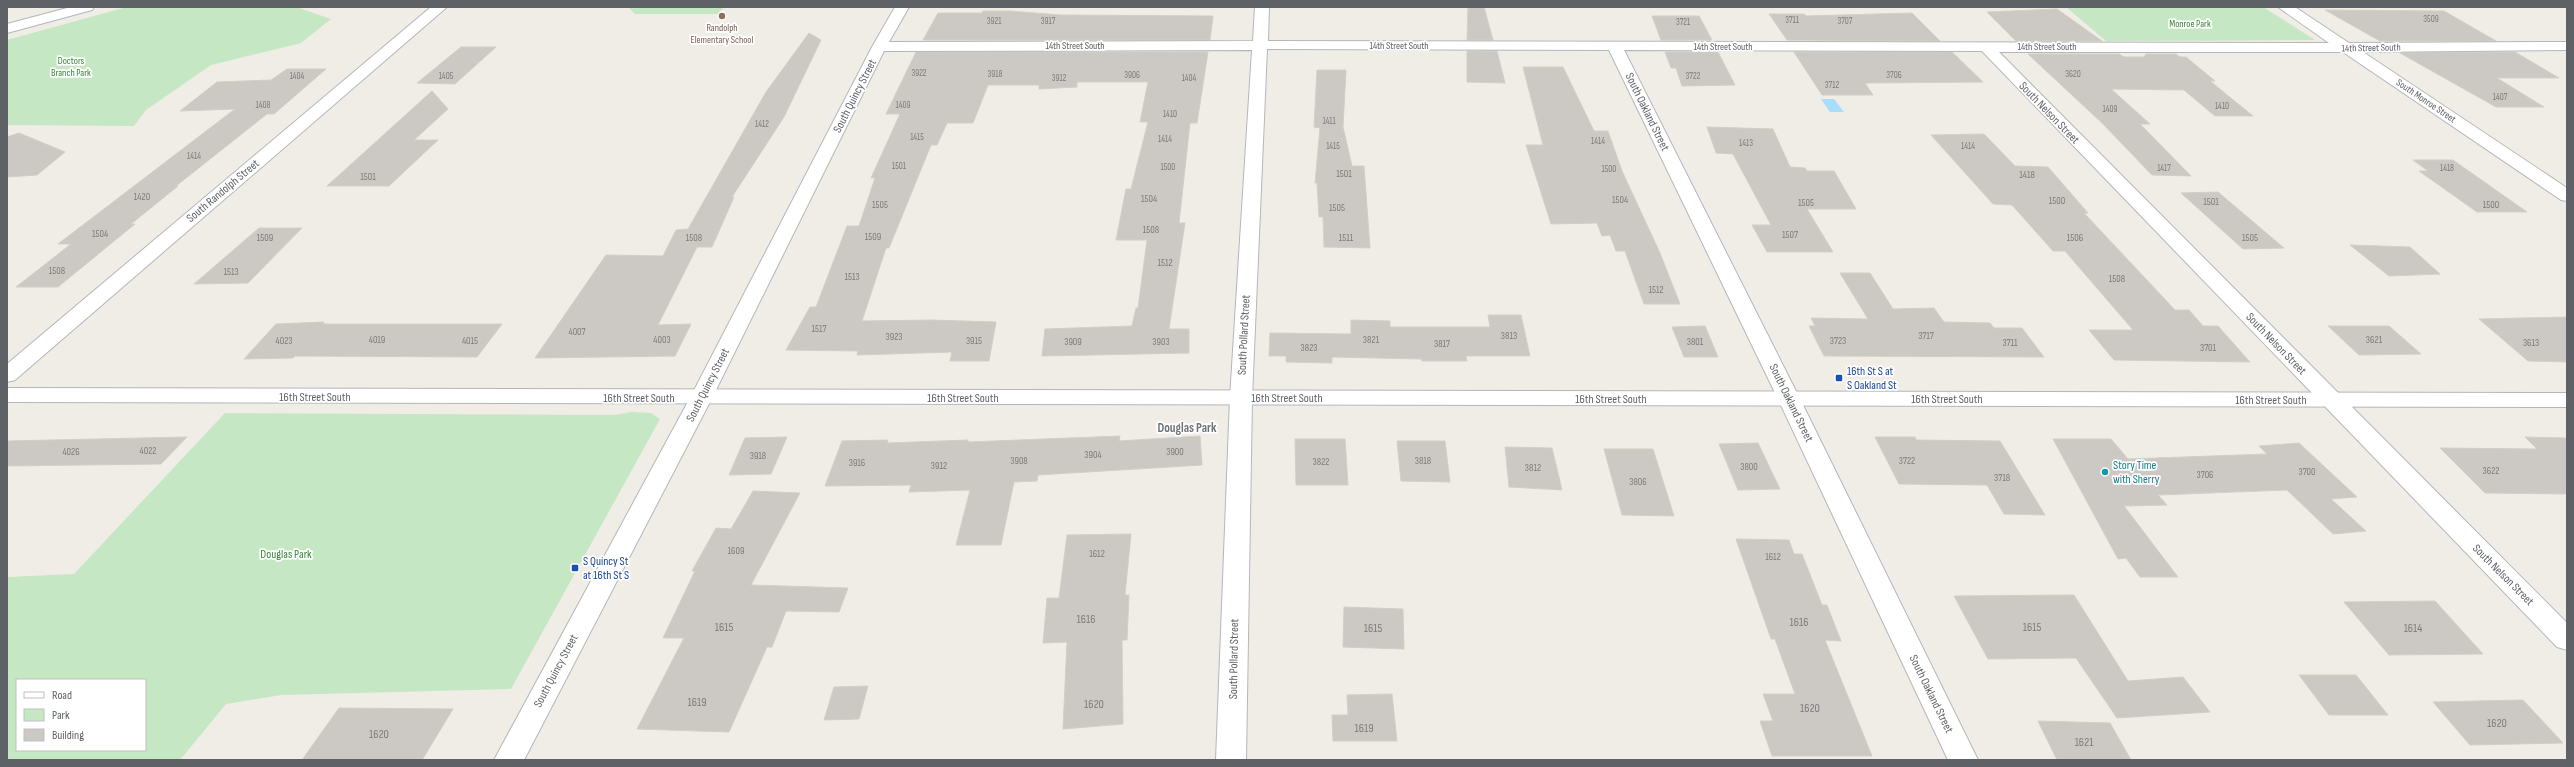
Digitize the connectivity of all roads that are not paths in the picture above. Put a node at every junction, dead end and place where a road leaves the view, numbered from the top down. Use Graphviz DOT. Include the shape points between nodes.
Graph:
graph roads {
  1 [pos="39,7"];
  2 [pos="88,7"];
  3 [pos="440,7"];
  4 [pos="902,7"];
  5 [pos="1262,7"];
  6 [pos="2285,7"];
  7 [pos="7,15"];
  8 [pos="7,28"];
  9 [pos="1261,45"];
  10 [pos="2567,46"];
  11 [pos="879,47"];
  12 [pos="1615,47"];
  13 [pos="1986,47"];
  14 [pos="2348,48"];
  15 [pos="2549,184"];
  16 [pos="2567,184"];
  17 [pos="2567,196"];
  18 [pos="7,375"];
  19 [pos="7,395"];
  20 [pos="701,398"];
  21 [pos="1241,398"];
  22 [pos="1790,399"];
  23 [pos="2330,400"];
  24 [pos="2567,400"];
  25 [pos="2567,640"];
  26 [pos="509,760"];
  27 [pos="1231,760"];
  28 [pos="1963,760"];
  1 -- 7 [label="street"];
  2 -- 8 [label="street"];
  3 -- 18 [label="street, South Randolph Street"];
  4 -- 11 [label="street, South Quincy Street"];
  5 -- 9 [label="street, South Pollard Street"];
  6 -- 14 [label="street, South Monroe Street"];
  9 -- 11 [label="street, 14th Street South"];
  9 -- 12 [label="street, 14th Street South"];
  9 -- 21 [label="street, South Pollard Street"];
  10 -- 14 [label="street, 14th Street South"];
  11 -- 20 [label="street, South Quincy Street"];
  12 -- 13 [label="street, 14th Street South"];
  12 -- 22 [label="street, South Oakland Street"];
  13 -- 14 [label="street, 14th Street South"];
  13 -- 23 [label="street, South Nelson Street"];
  14 -- 15 [label="street, South Monroe Street"];
  15 -- 16 [label="street"];
  15 -- 17 [label="street, South Monroe Street"];
  19 -- 20 [label="street, 16th Street South"];
  20 -- 21 [label="street, 16th Street South"];
  20 -- 26 [label="street, South Quincy Street"];
  21 -- 22 [label="street, 16th Street South"];
  21 -- 27 [label="street, South Pollard Street"];
  22 -- 23 [label="street, 16th Street South"];
  22 -- 28 [label="street, South Oakland Street"];
  23 -- 24 [label="street, 16th Street South"];
  23 -- 25 [label="street, South Nelson Street"];
}
